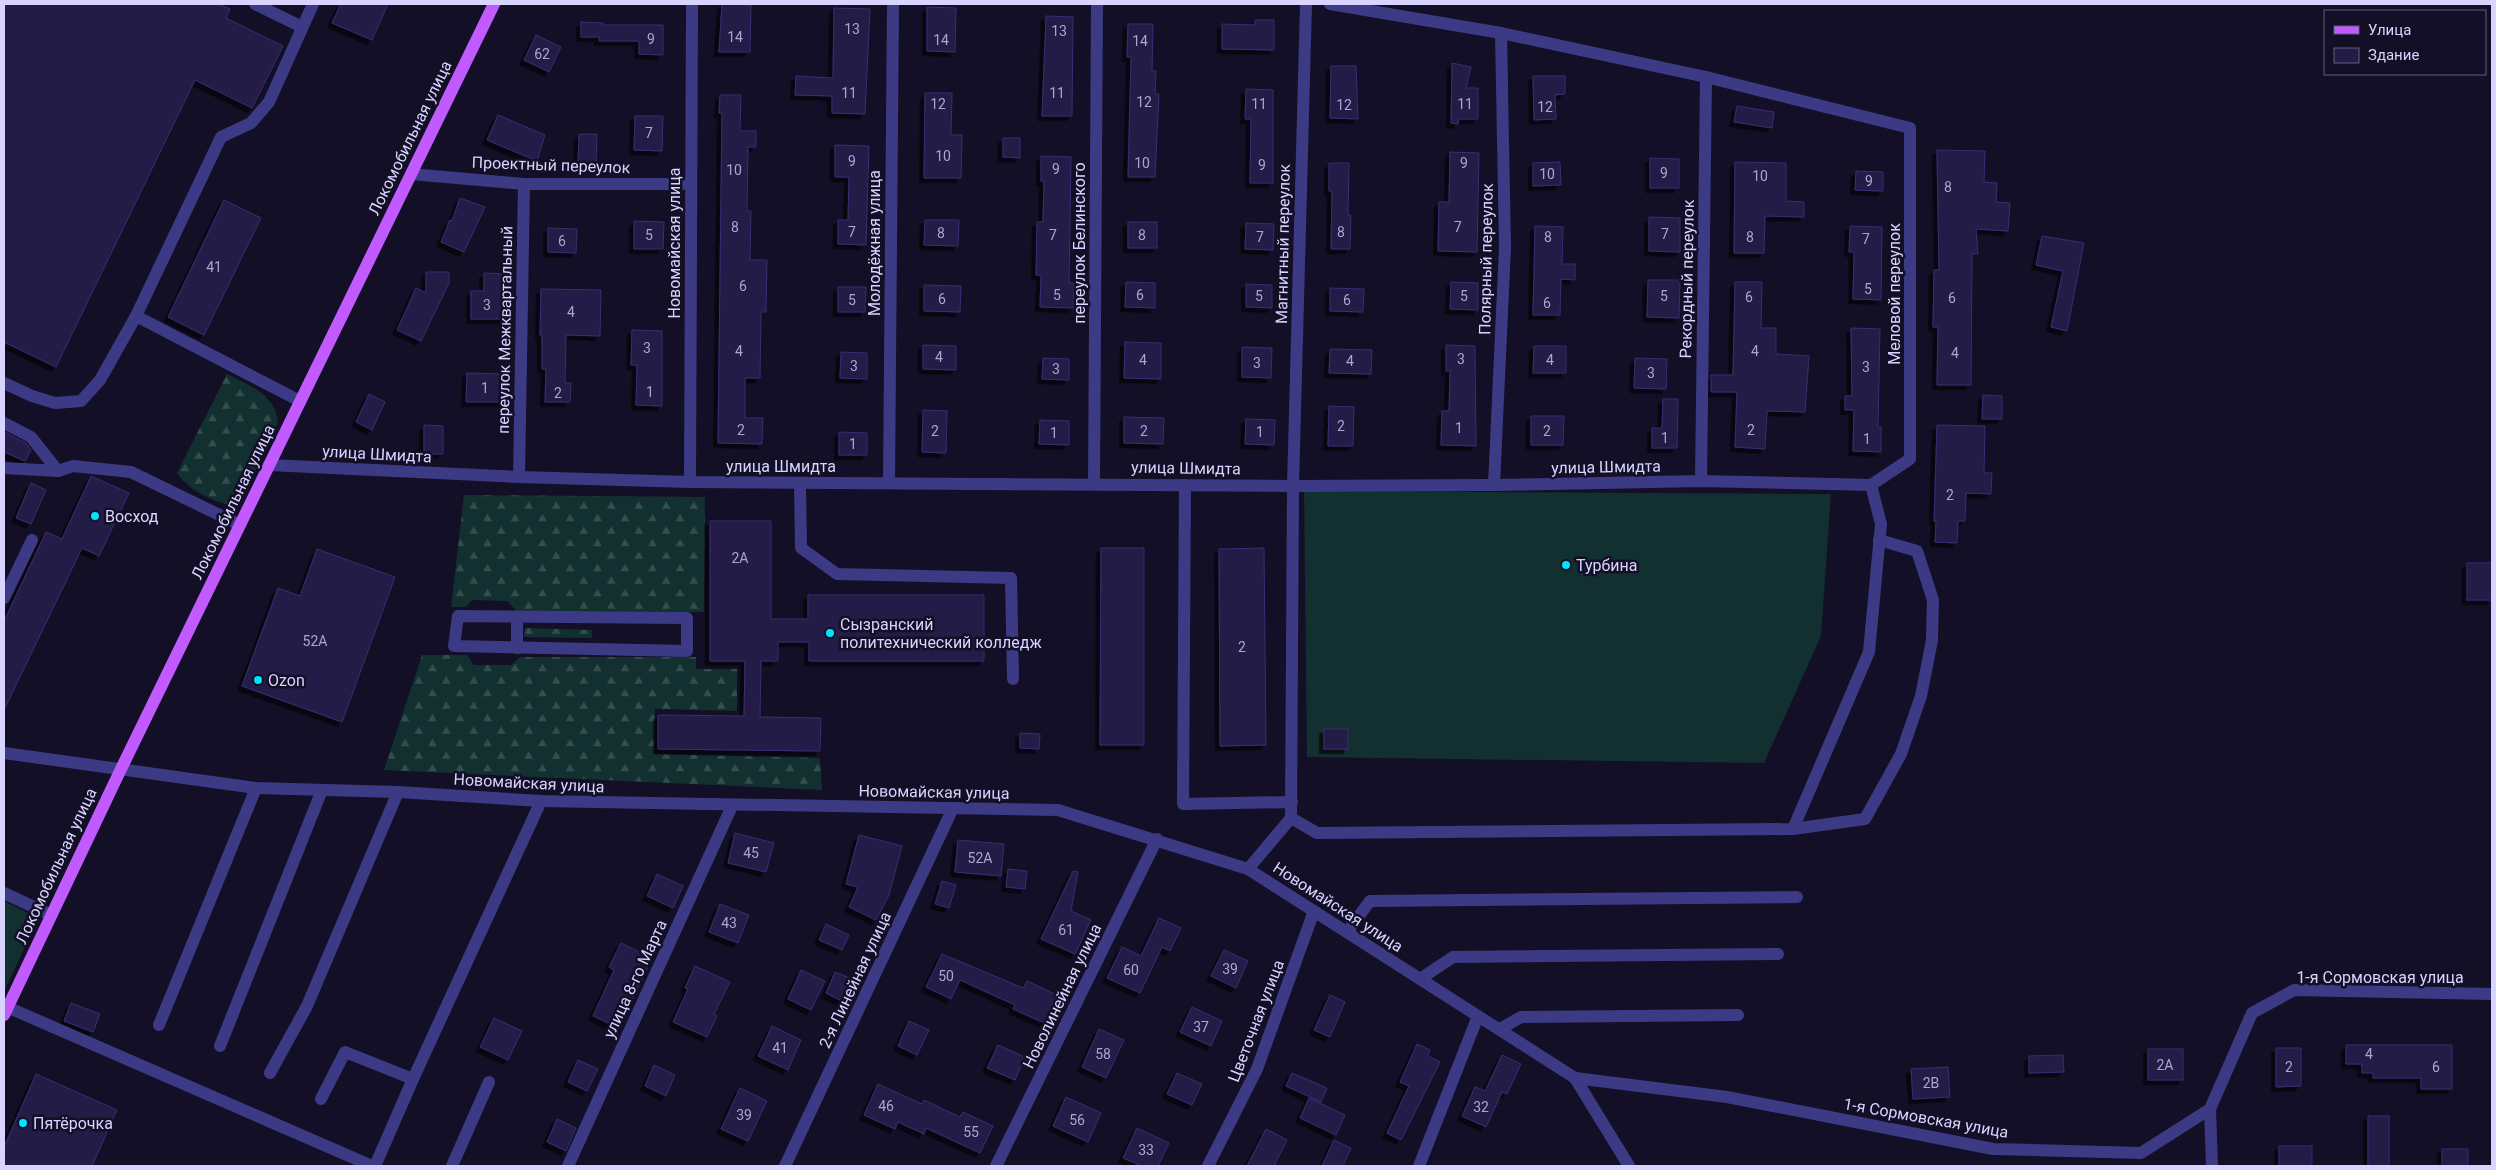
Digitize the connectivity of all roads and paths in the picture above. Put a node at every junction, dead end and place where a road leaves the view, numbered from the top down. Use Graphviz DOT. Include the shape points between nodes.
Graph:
graph roads {
  1 [pos="255,4"];
  2 [pos="313,4"];
  3 [pos="494,4"];
  4 [pos="692,4"];
  5 [pos="893,4"];
  6 [pos="1097,4"];
  7 [pos="1306,4"];
  8 [pos="1330,4"];
  9 [pos="302,27"];
  10 [pos="1502,33"];
  11 [pos="1706,77"];
  12 [pos="411,174"];
  13 [pos="524,184"];
  14 [pos="690,184"];
  15 [pos="136,316"];
  16 [pos="4,383"];
  17 [pos="300,401"];
  18 [pos="4,423"];
  19 [pos="269,465"];
  20 [pos="4,468"];
  21 [pos="58,471"];
  22 [pos="519,477"];
  23 [pos="1701,481"];
  24 [pos="690,482"];
  25 [pos="800,482"];
  26 [pos="888,483"];
  27 [pos="1094,483"];
  28 [pos="1185,485"];
  29 [pos="1494,485"];
  30 [pos="1871,485"];
  31 [pos="1294,486"];
  32 [pos="240,525"];
  33 [pos="32,540"];
  34 [pos="1879,540"];
  35 [pos="4,598"];
  36 [pos="518,618"];
  37 [pos="518,648"];
  38 [pos="1013,679"];
  39 [pos="4,753"];
  40 [pos="120,771"];
  41 [pos="256,788"];
  42 [pos="322,790"];
  43 [pos="398,792"];
  44 [pos="541,801"];
  45 [pos="1292,802"];
  46 [pos="732,806"];
  47 [pos="953,808"];
  48 [pos="1291,818"];
  49 [pos="1793,829"];
  50 [pos="1157,839"];
  51 [pos="1248,868"];
  52 [pos="4,893"];
  53 [pos="1797,897"];
  54 [pos="1314,911"];
  55 [pos="51,915"];
  56 [pos="1347,932"];
  57 [pos="1778,954"];
  58 [pos="1420,979"];
  59 [pos="2492,994"];
  60 [pos="6,1011"];
  61 [pos="1738,1015"];
  62 [pos="1478,1016"];
  63 [pos="159,1025"];
  64 [pos="1500,1029"];
  65 [pos="220,1046"];
  66 [pos="270,1073"];
  67 [pos="1575,1078"];
  68 [pos="413,1079"];
  69 [pos="489,1082"];
  70 [pos="321,1099"];
  71 [pos="2210,1109"];
  72 [pos="373,1166"];
  73 [pos="452,1166"];
  74 [pos="568,1166"];
  75 [pos="785,1166"];
  76 [pos="996,1166"];
  77 [pos="1208,1166"];
  78 [pos="1419,1166"];
  79 [pos="1629,1166"];
  80 [pos="2212,1166"];
  1 -- 9 [label="street"];
  2 -- 9 [label="street"];
  3 -- 12 [label="main road, Локомобильная улица"];
  4 -- 14 [label="street, Новомайская улица"];
  5 -- 26 [label="street, Молодёжная улица"];
  6 -- 27 [label="street, переулок Белинского"];
  7 -- 31 [label="street, Магнитный переулок"];
  8 -- 10 [label="street"];
  9 -- 15 [label="street" via="269,102 251,123 221,137"];
  10 -- 11 [label="street"];
  10 -- 29 [label="street, Полярный переулок" via="1505,248"];
  11 -- 23 [label="street, Рекордный переулок"];
  11 -- 30 [label="street, Меловой переулок" via="1910,128 1910,459"];
  12 -- 13 [label="street, Проектный переулок"];
  12 -- 17 [label="main road, Локомобильная улица"];
  13 -- 14 [label="street, Проектный переулок"];
  13 -- 22 [label="street, переулок Межквартальный"];
  14 -- 24 [label="street, Новомайская улица"];
  15 -- 16 [label="street" via="100,380 81,400 55,404"];
  15 -- 17 [label="street"];
  17 -- 19 [label="main road, Локомобильная улица"];
  18 -- 21 [label="street" via="30,437"];
  19 -- 22 [label="street, улица Шмидта"];
  19 -- 32 [label="main road, Локомобильная улица"];
  20 -- 21 [label="street"];
  21 -- 32 [label="street" via="73,466 131,472"];
  22 -- 24 [label="street, улица Шмидта"];
  23 -- 29 [label="street, улица Шмидта"];
  23 -- 30 [label="street, улица Шмидта"];
  24 -- 25 [label="street, улица Шмидта"];
  25 -- 26 [label="street, улица Шмидта"];
  25 -- 38 [label="street" via="800,548 837,574 1011,578"];
  26 -- 27 [label="street, улица Шмидта"];
  27 -- 28 [label="street, улица Шмидта"];
  28 -- 31 [label="street, улица Шмидта"];
  28 -- 45 [label="street" via="1183,804"];
  29 -- 31 [label="street, улица Шмидта"];
  30 -- 34 [label="street" via="1881,524"];
  31 -- 45 [label="street"];
  32 -- 40 [label="main road, Локомобильная улица"];
  33 -- 35 [label="street"];
  34 -- 49 [label="street" via="1869,652"];
  34 -- 49 [label="street" via="1917,551 1933,600 1932,640 1921,696 1901,754 1865,819"];
  36 -- 37 [label="street"];
  36 -- 37 [label="street" via="458,616 454,646"];
  36 -- 37 [label="street" via="687,618 687,651"];
  39 -- 40 [label="street, Новомайская улица"];
  40 -- 41 [label="street, Новомайская улица"];
  40 -- 55 [label="main road, Локомобильная улица"];
  41 -- 42 [label="street, Новомайская улица"];
  41 -- 63 [label="street"];
  42 -- 43 [label="street, Новомайская улица"];
  42 -- 65 [label="street"];
  43 -- 44 [label="street, Новомайская улица"];
  43 -- 66 [label="street" via="307,1006"];
  44 -- 46 [label="street, Новомайская улица"];
  44 -- 68 [label="street"];
  45 -- 48 [label="street"];
  46 -- 47 [label="street, Новомайская улица"];
  46 -- 74 [label="street, улица 8-го Марта"];
  47 -- 50 [label="street, Новомайская улица" via="1058,810"];
  47 -- 75 [label="street, 2-я Линейная улица"];
  48 -- 49 [label="street" via="1316,833"];
  48 -- 51 [label="street"];
  50 -- 51 [label="street, Новомайская улица"];
  50 -- 76 [label="street, Новолинейная улица"];
  51 -- 54 [label="street, Новомайская улица"];
  52 -- 55 [label="street"];
  53 -- 56 [label="street" via="1370,901"];
  54 -- 56 [label="street, Новомайская улица"];
  54 -- 77 [label="street, Цветочная улица" via="1257,1069"];
  55 -- 60 [label="main road, Локомобильная улица"];
  56 -- 58 [label="street, Новомайская улица"];
  57 -- 58 [label="street" via="1453,957"];
  58 -- 62 [label="street, Новомайская улица"];
  59 -- 71 [label="street, 1-я Сормовская улица" via="2294,990 2252,1012"];
  60 -- 72 [label="street"];
  61 -- 64 [label="street" via="1521,1017"];
  62 -- 64 [label="street, Новомайская улица"];
  62 -- 78 [label="street"];
  64 -- 67 [label="street, Новомайская улица"];
  67 -- 71 [label="street, 1-я Сормовская улица" via="1728,1097 1993,1149 2141,1153"];
  67 -- 79 [label="street, Новомайская улица"];
  68 -- 70 [label="street" via="345,1052"];
  68 -- 72 [label="street"];
  69 -- 73 [label="street"];
  71 -- 80 [label="street"];
}
